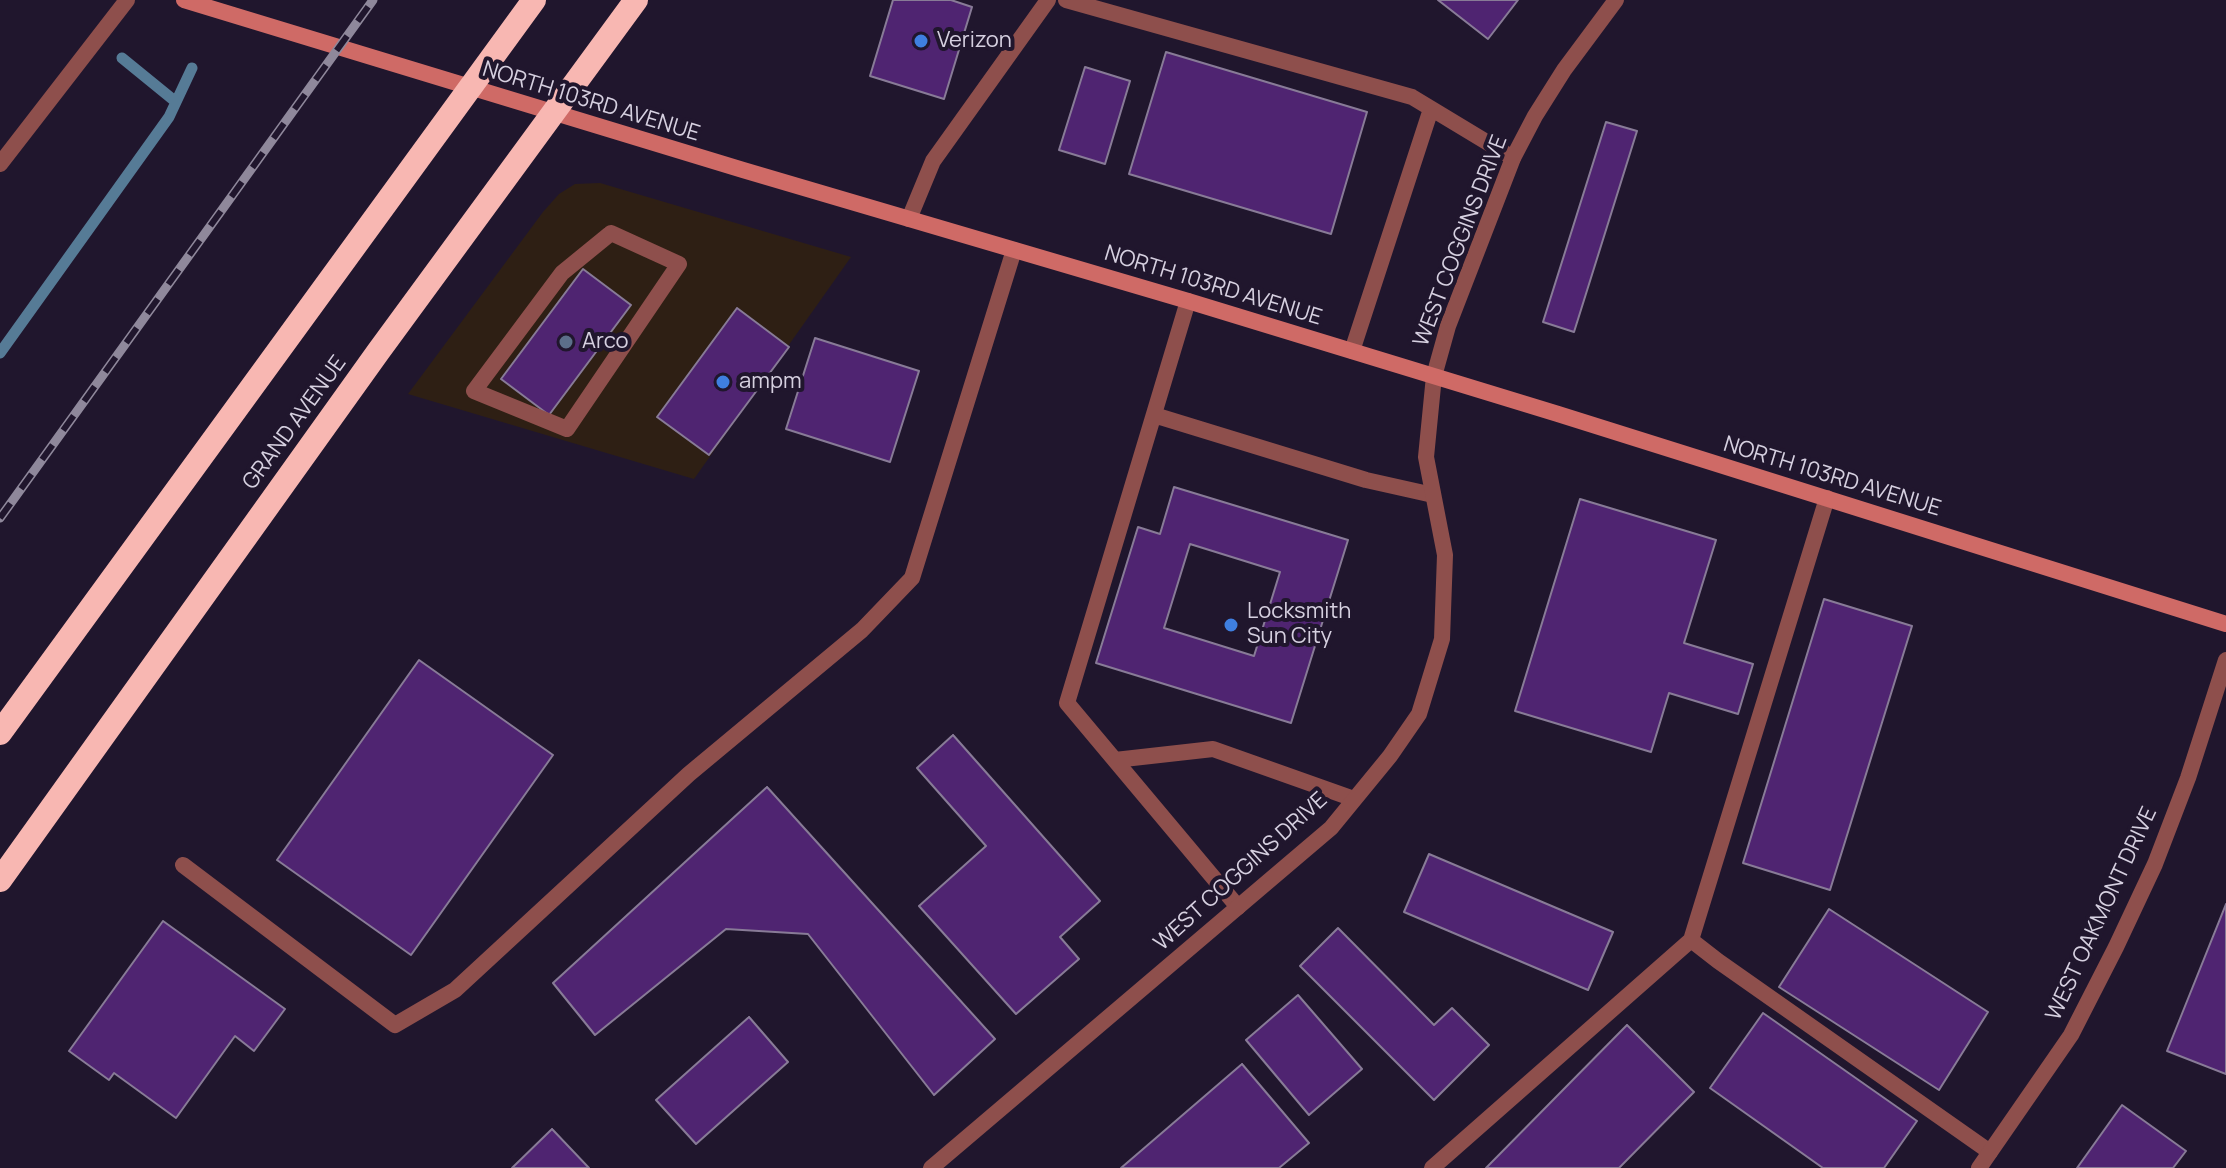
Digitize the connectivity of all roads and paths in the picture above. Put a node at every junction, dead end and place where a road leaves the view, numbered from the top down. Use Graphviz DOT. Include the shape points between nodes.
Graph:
graph roads {
  1 [pos="127,0"];
  2 [pos="184,0"];
  3 [pos="534,0"];
  4 [pos="636,0"];
  5 [pos="1048,0"];
  6 [pos="1066,0"];
  7 [pos="1616,0"];
  8 [pos="470,88"];
  9 [pos="1431,109"];
  10 [pos="552,112"];
  11 [pos="1513,158"];
  12 [pos="0,164"];
  13 [pos="909,219"];
  14 [pos="1014,250"];
  15 [pos="1188,301"];
  16 [pos="1352,351"];
  17 [pos="1434,376"];
  18 [pos="474,391"];
  19 [pos="1154,415"];
  20 [pos="1433,495"];
  21 [pos="1827,498"];
  22 [pos="2226,624"];
  23 [pos="2226,660"];
  24 [pos="0,733"];
  25 [pos="1115,760"];
  26 [pos="1354,799"];
  27 [pos="183,865"];
  28 [pos="0,880"];
  29 [pos="1238,907"];
  30 [pos="1691,940"];
  31 [pos="1990,1152"];
  32 [pos="931,1168"];
  33 [pos="1432,1168"];
  34 [pos="1979,1168"];
  1 -- 12 [label="street"];
  2 -- 8 [label="street, NORTH 103RD AVENUE"];
  3 -- 8 [label="highway"];
  4 -- 10 [label="highway, GRAND AVENUE"];
  5 -- 13 [label="street" via="933,161"];
  6 -- 9 [label="street" via="1412,97"];
  7 -- 11 [label="street, WEST COGGINS DRIVE" via="1564,70"];
  8 -- 10 [label="street, NORTH 103RD AVENUE"];
  8 -- 24 [label="highway"];
  9 -- 11 [label="street"];
  9 -- 16 [label="street"];
  10 -- 13 [label="street, NORTH 103RD AVENUE"];
  10 -- 28 [label="highway, GRAND AVENUE"];
  11 -- 17 [label="street, WEST COGGINS DRIVE"];
  13 -- 14 [label="street, NORTH 103RD AVENUE"];
  14 -- 15 [label="street, NORTH 103RD AVENUE"];
  14 -- 27 [label="street" via="912,578 862,630 689,774 455,990 395,1025"];
  15 -- 16 [label="street, NORTH 103RD AVENUE"];
  15 -- 19 [label="street"];
  16 -- 17 [label="street, NORTH 103RD AVENUE"];
  17 -- 20 [label="street, WEST COGGINS DRIVE" via="1426,457"];
  17 -- 21 [label="street, NORTH 103RD AVENUE"];
  18 -- 18 [label="street" via="567,429 679,264 611,233 562,273"];
  19 -- 20 [label="street" via="1366,480"];
  19 -- 25 [label="street" via="1067,703"];
  20 -- 26 [label="street, WEST COGGINS DRIVE" via="1445,555 1442,639 1419,714"];
  21 -- 22 [label="street, NORTH 103RD AVENUE"];
  21 -- 30 [label="street"];
  23 -- 31 [label="street, WEST OAKMONT DRIVE" via="2188,778 2116,947 2071,1035"];
  25 -- 26 [label="street" via="1213,749"];
  25 -- 29 [label="street"];
  26 -- 29 [label="street, WEST COGGINS DRIVE" via="1331,828"];
  29 -- 32 [label="street, WEST COGGINS DRIVE"];
  30 -- 31 [label="street"];
  30 -- 33 [label="street"];
  31 -- 34 [label="street, WEST OAKMONT DRIVE"];
}
